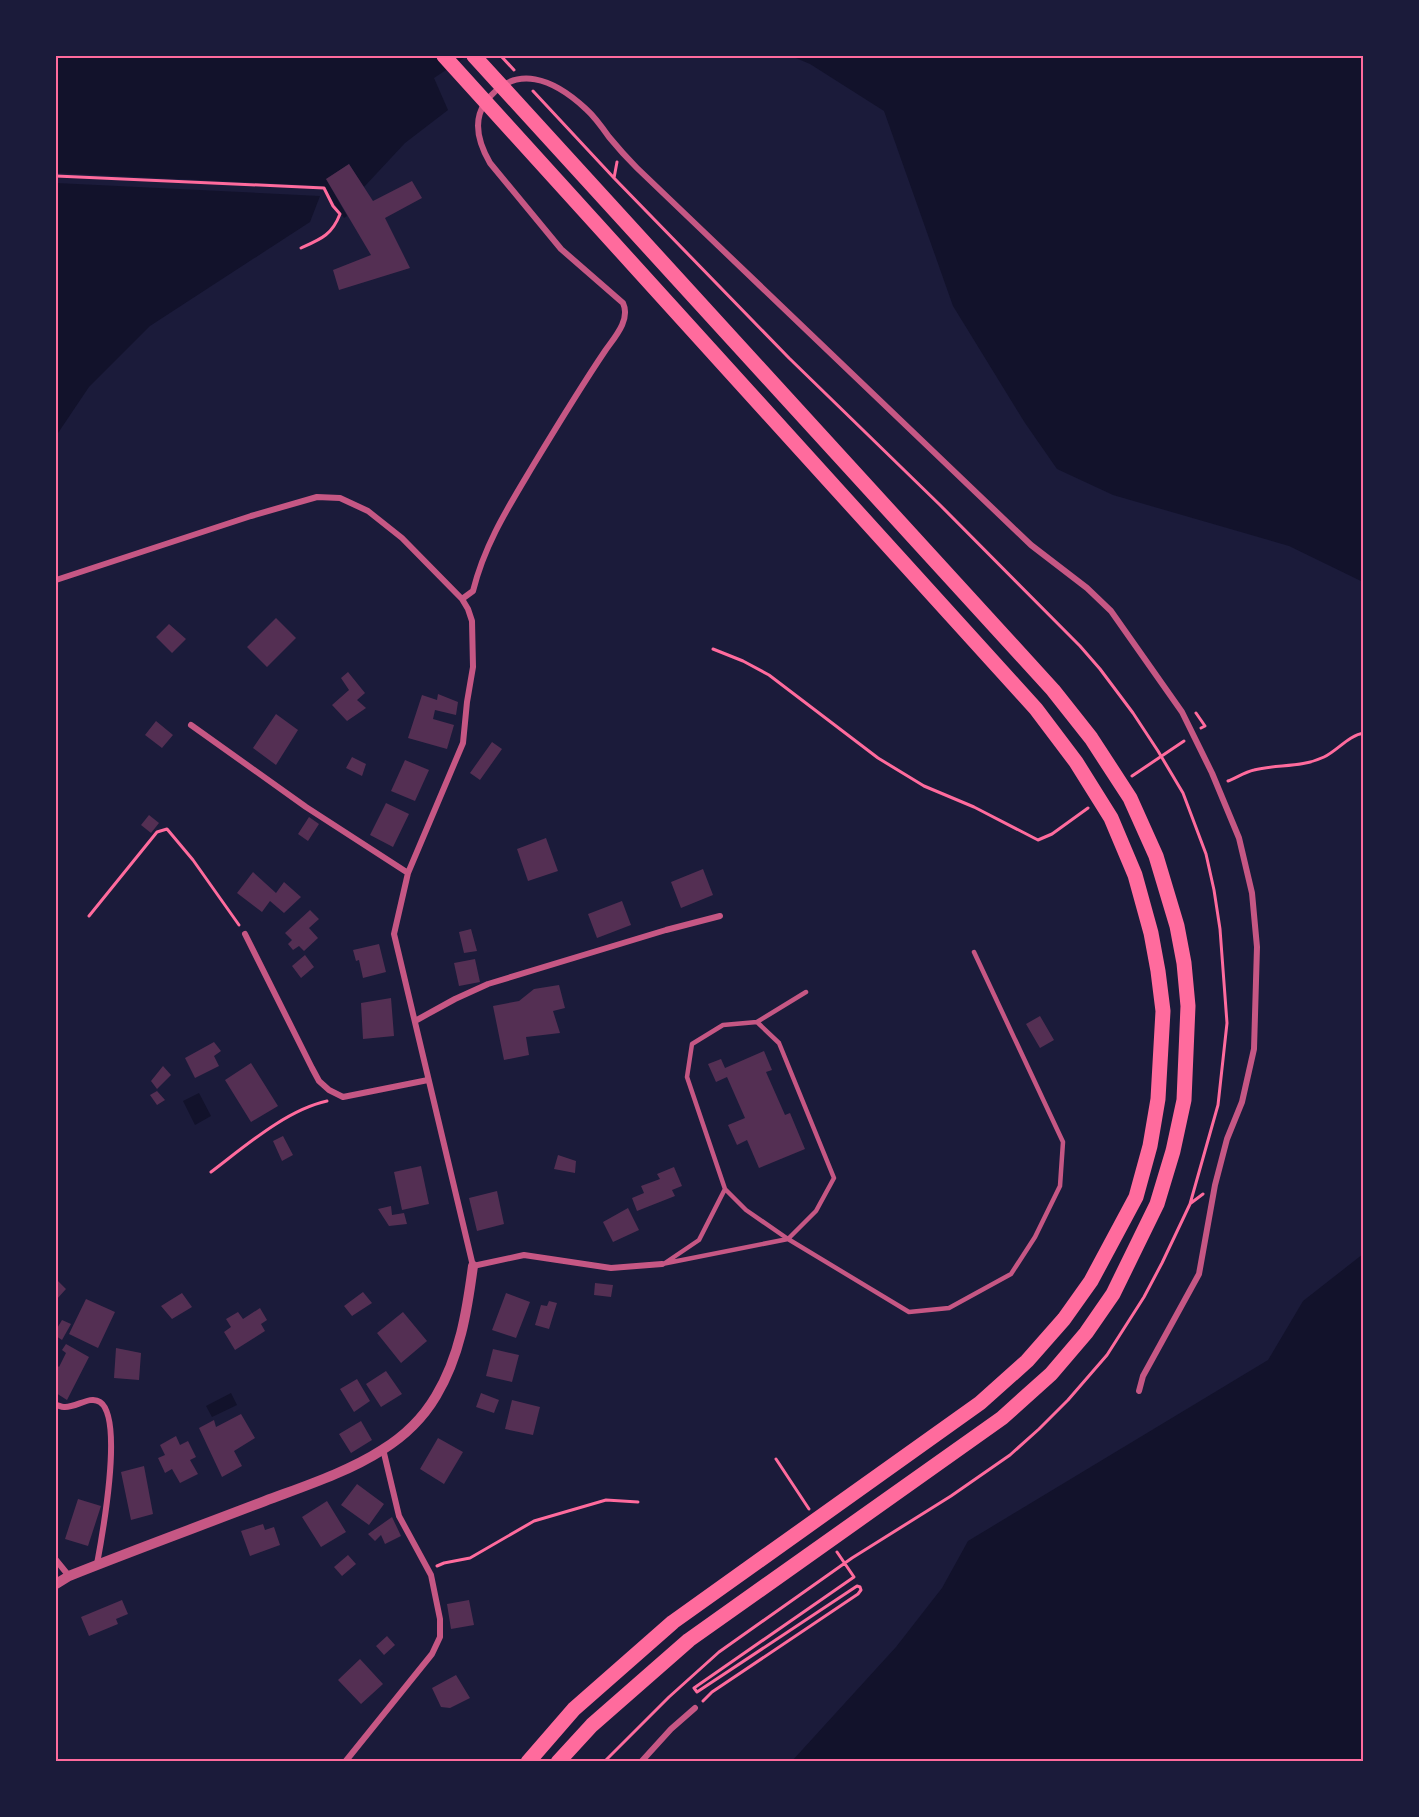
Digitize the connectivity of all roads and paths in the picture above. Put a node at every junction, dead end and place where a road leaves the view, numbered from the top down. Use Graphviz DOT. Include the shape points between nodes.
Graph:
graph roads {
  1 [pos="444,56"];
  2 [pos="474,56"];
  3 [pos="541,100"];
  4 [pos="56,176"];
  5 [pos="301,248"];
  6 [pos="56,580"];
  7 [pos="462,599"];
  8 [pos="1064,630"];
  9 [pos="713,649"];
  10 [pos="1192,707"];
  11 [pos="191,726"];
  12 [pos="1195,732"];
  13 [pos="1364,733"];
  14 [pos="1186,739"];
  15 [pos="1128,780"];
  16 [pos="1218,786"];
  17 [pos="1090,807"];
  18 [pos="408,873"];
  19 [pos="88,916"];
  20 [pos="720,916"];
  21 [pos="245,934"];
  22 [pos="974,952"];
  23 [pos="806,992"];
  24 [pos="415,1021"];
  25 [pos="757,1022"];
  26 [pos="428,1080"];
  27 [pos="343,1098"];
  28 [pos="211,1172"];
  29 [pos="725,1189"];
  30 [pos="1190,1204"];
  31 [pos="788,1239"];
  32 [pos="662,1264"];
  33 [pos="473,1266"];
  34 [pos="1139,1391"];
  35 [pos="56,1405"];
  36 [pos="383,1449"];
  37 [pos="638,1502"];
  38 [pos="56,1560"];
  39 [pos="97,1565"];
  40 [pos="431,1575"];
  41 [pos="69,1576"];
  42 [pos="56,1584"];
  43 [pos="694,1688"];
  44 [pos="695,1708"];
  45 [pos="345,1761"];
  46 [pos="528,1761"];
  47 [pos="558,1761"];
  48 [pos="604,1761"];
  49 [pos="641,1761"];
  1 -- 46 [label="highway" via="1036,708 1111,818 1135,875 1151,933 1163,1011 1158,1099 1136,1197 1091,1281 1064,1319 1027,1361 980,1403 673,1622 574,1709"];
  2 -- 47 [label="highway" via="1045,681 1091,738 1130,798 1156,855 1177,926 1188,1006 1184,1100 1157,1204 1113,1294 1086,1333 1051,1374 1002,1419 689,1640 592,1725"];
  3 -- 8 [label="path" via="789,358"];
  4 -- 5 [label="path" via="324,188 340,214 334,228"];
  6 -- 7 [label="street" via="251,516 318,497 340,498 368,511 402,538"];
  7 -- 16 [label="street" via="473,591 490,539 625,317 623,303 561,249 483,150 478,122 491,94 507,83 532,78 572,96 637,168 1031,545 1111,611 1182,712"];
  7 -- 18 [label="street" via="472,621 473,667 463,743"];
  9 -- 17 [label="path" via="769,675 887,764 924,786 1038,840"];
  10 -- 12 [label="path" via="1205,726"];
  11 -- 18 [label="street"];
  13 -- 16 [label="path" via="1356,734 1323,758 1295,766 1254,770"];
  14 -- 15 [label="path"];
  16 -- 34 [label="street" via="1239,838 1252,893 1257,947 1254,1049 1242,1102 1215,1185 1199,1274 1143,1376"];
  18 -- 24 [label="street" via="394,934"];
  19 -- 21 [label="path" via="157,832 167,829"];
  20 -- 24 [label="street" via="488,984"];
  21 -- 27 [label="street" via="320,1081"];
  22 -- 31 [label="lane" via="1063,1142 1060,1186 1035,1237 1011,1274 949,1308 909,1312"];
  23 -- 25 [label="lane"];
  24 -- 26 [label="street"];
  25 -- 29 [label="lane" via="723,1025 692,1044 687,1077"];
  25 -- 31 [label="lane" via="779,1043 834,1178 816,1211"];
  26 -- 27 [label="street"];
  26 -- 33 [label="street"];
  27 -- 28 [label="path" via="317,1103 278,1122"];
  29 -- 31 [label="lane"];
  29 -- 32 [label="lane" via="699,1240"];
  30 -- 48 [label="path" via="1144,1297 1107,1355 1039,1429 1010,1455 852,1558 719,1653"];
  31 -- 32 [label="lane"];
  32 -- 33 [label="street" via="611,1268 524,1255"];
  33 -- 36 [label="street" via="465,1319 452,1364 420,1418"];
  35 -- 39 [label="street" via="75,1406 92,1399 106,1410 112,1443"];
  36 -- 39 [label="street" via="302,1487"];
  36 -- 40 [label="street" via="399,1516"];
  37 -- 40 [label="path" via="606,1500 534,1521 470,1558 438,1565"];
  38 -- 41 [label="street"];
  39 -- 41 [label="street"];
  40 -- 45 [label="street" via="441,1619 440,1637 432,1654"];
  41 -- 42 [label="street"];
  43 -- 44 [label="path" via="697,1692 860,1587 858,1594 712,1692"];
  44 -- 49 [label="street"];
}
